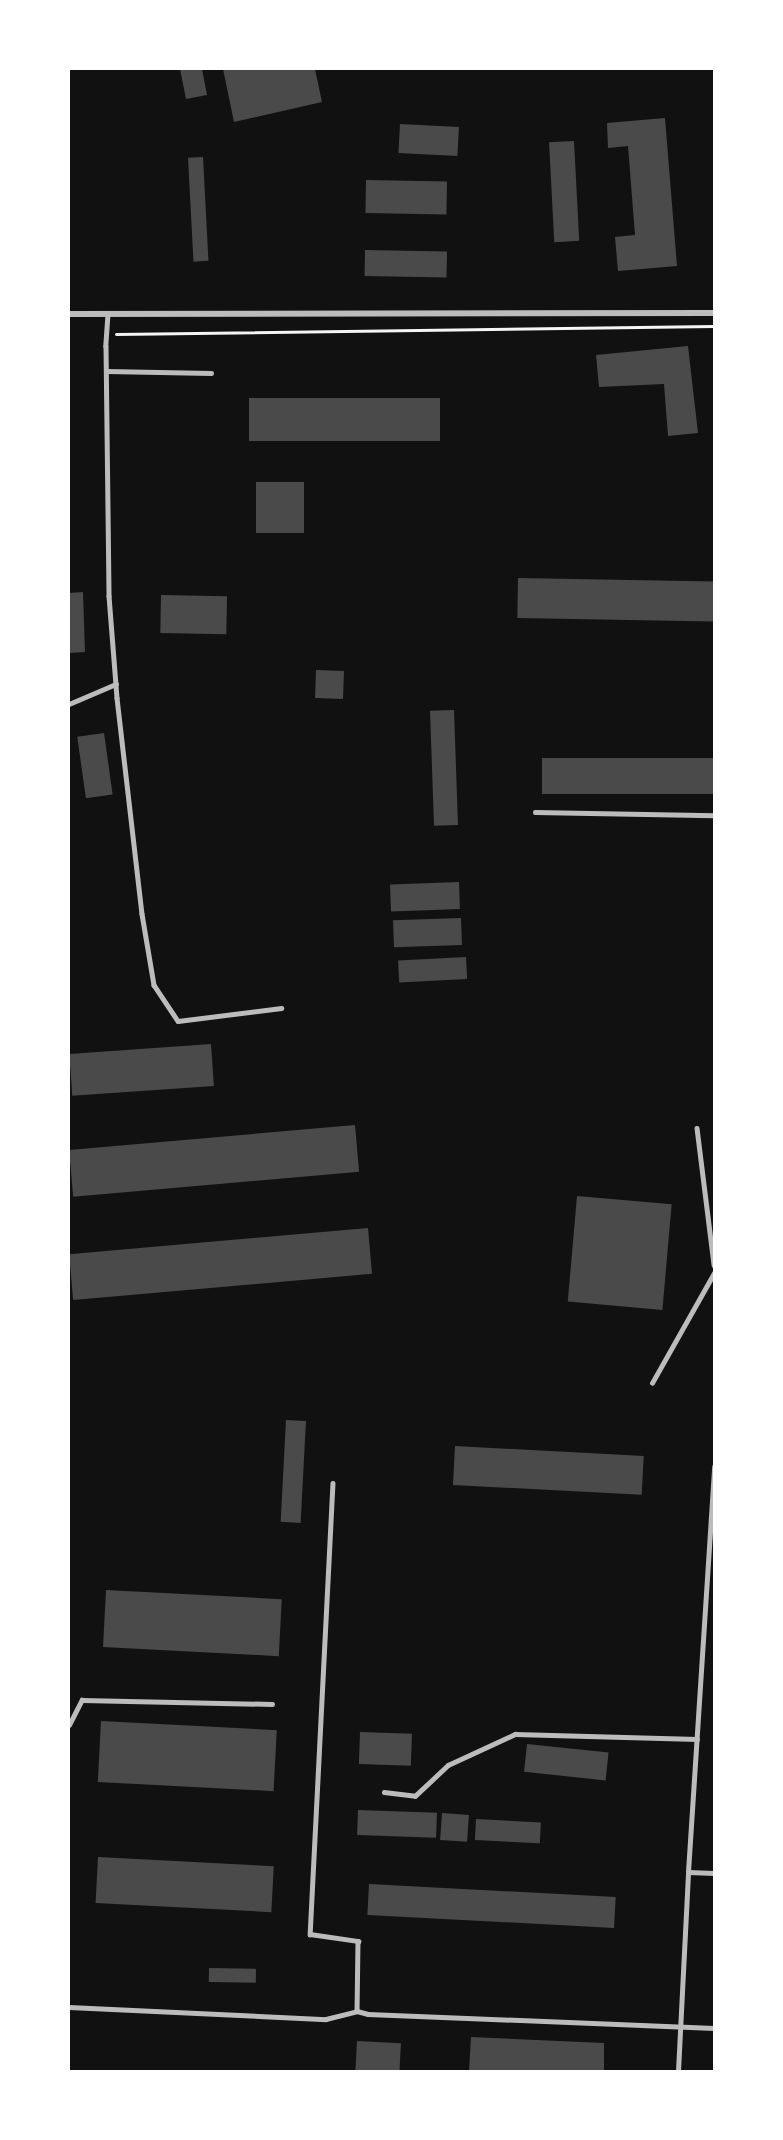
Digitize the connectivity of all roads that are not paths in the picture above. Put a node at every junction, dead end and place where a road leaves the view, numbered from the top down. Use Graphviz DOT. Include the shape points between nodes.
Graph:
graph roads {
  1 [pos="714,313"];
  2 [pos="69,314"];
  3 [pos="108,314"];
  4 [pos="106,371"];
  5 [pos="211,373"];
  6 [pos="116,684"];
  7 [pos="69,704"];
  8 [pos="535,812"];
  9 [pos="714,815"];
  10 [pos="281,1008"];
  11 [pos="697,1128"];
  12 [pos="714,1265"];
  13 [pos="714,1273"];
  14 [pos="652,1383"];
  15 [pos="714,1467"];
  16 [pos="333,1483"];
  17 [pos="272,1704"];
  18 [pos="69,1725"];
  19 [pos="697,1739"];
  20 [pos="384,1792"];
  21 [pos="688,1872"];
  22 [pos="714,1873"];
  23 [pos="69,2007"];
  24 [pos="357,2010"];
  25 [pos="680,2025"];
  26 [pos="714,2028"];
  27 [pos="678,2071"];
  1 -- 3 [label="street"];
  2 -- 3 [label="street"];
  3 -- 4 [label="lane"];
  4 -- 5 [label="lane"];
  4 -- 6 [label="lane" via="110,596"];
  6 -- 7 [label="lane"];
  6 -- 10 [label="lane" via="142,914 154,985 178,1022"];
  8 -- 9 [label="lane"];
  11 -- 12 [label="lane"];
  13 -- 14 [label="lane"];
  15 -- 19 [label="lane"];
  16 -- 24 [label="lane" via="310,1934 358,1941"];
  17 -- 18 [label="lane" via="82,1701"];
  19 -- 20 [label="lane" via="515,1734 448,1765 415,1796"];
  19 -- 21 [label="lane"];
  21 -- 22 [label="lane"];
  21 -- 25 [label="lane"];
  23 -- 24 [label="lane" via="326,2019"];
  24 -- 25 [label="lane" via="368,2014"];
  25 -- 26 [label="lane"];
  25 -- 27 [label="lane"];
}
